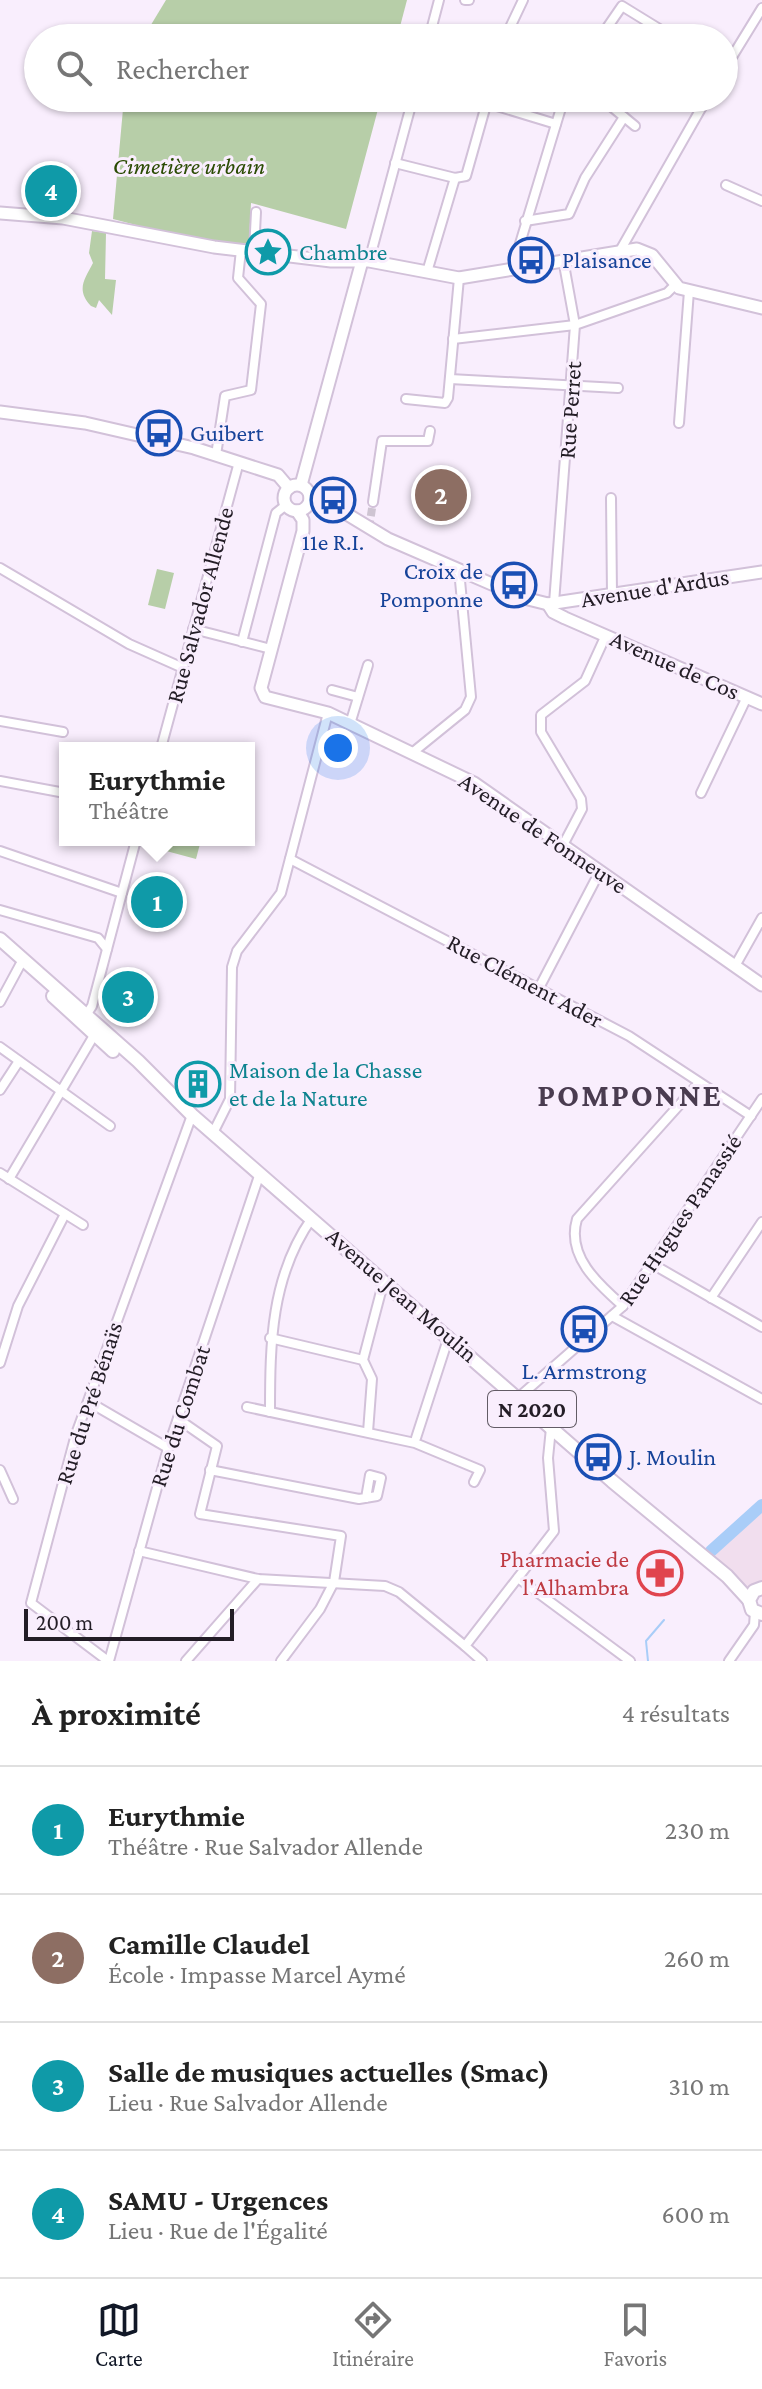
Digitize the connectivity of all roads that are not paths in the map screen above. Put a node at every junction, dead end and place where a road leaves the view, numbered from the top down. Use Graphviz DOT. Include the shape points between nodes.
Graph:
graph roads {
  1 [pos="439,0"];
  2 [pos="523,0"];
  3 [pos="762,8"];
  4 [pos="433,24"];
  5 [pos="512,24"];
  6 [pos="610,24"];
  7 [pos="651,24"];
  8 [pos="738,47"];
  9 [pos="409,112"];
  10 [pos="484,112"];
  11 [pos="522,112"];
  12 [pos="560,112"];
  13 [pos="618,112"];
  14 [pos="700,112"];
  15 [pos="624,117"];
  16 [pos="556,124"];
  17 [pos="635,126"];
  18 [pos="395,163"];
  19 [pos="455,178"];
  20 [pos="726,185"];
  21 [pos="762,201"];
  22 [pos="256,212"];
  23 [pos="0,213"];
  24 [pos="525,221"];
  25 [pos="621,249"];
  26 [pos="248,250"];
  27 [pos="563,259"];
  28 [pos="366,261"];
  29 [pos="512,270"];
  30 [pos="427,272"];
  31 [pos="459,278"];
  32 [pos="675,285"];
  33 [pos="689,291"];
  34 [pos="762,308"];
  35 [pos="575,325"];
  36 [pos="453,339"];
  37 [pos="450,379"];
  38 [pos="571,385"];
  39 [pos="618,388"];
  40 [pos="406,399"];
  41 [pos="0,412"];
  42 [pos="679,423"];
  43 [pos="430,431"];
  44 [pos="216,455"];
  45 [pos="239,462"];
  46 [pos="295,487"];
  47 [pos="310,498"];
  48 [pos="611,498"];
  49 [pos="373,502"];
  50 [pos="292,508"];
  51 [pos="0,568"];
  52 [pos="459,570"];
  53 [pos="762,572"];
  54 [pos="612,594"];
  55 [pos="551,603"];
  56 [pos="193,629"];
  57 [pos="606,635"];
  58 [pos="242,642"];
  59 [pos="271,649"];
  60 [pos="368,665"];
  61 [pos="183,668"];
  62 [pos="332,690"];
  63 [pos="358,697"];
  64 [pos="747,697"];
  65 [pos="762,704"];
  66 [pos="328,713"];
  67 [pos="0,721"];
  68 [pos="350,724"];
  69 [pos="63,732"];
  70 [pos="163,742"];
  71 [pos="412,753"];
  72 [pos="0,781"];
  73 [pos="59,792"];
  74 [pos="701,793"];
  75 [pos="134,846"];
  76 [pos="562,847"];
  77 [pos="0,851"];
  78 [pos="290,859"];
  79 [pos="600,871"];
  80 [pos="122,893"];
  81 [pos="0,910"];
  82 [pos="762,918"];
  83 [pos="112,932"];
  84 [pos="92,936"];
  85 [pos="0,939"];
  86 [pos="0,948"];
  87 [pos="107,949"];
  88 [pos="20,965"];
  89 [pos="735,966"];
  90 [pos="762,985"];
  91 [pos="539,988"];
  92 [pos="0,1002"];
  93 [pos="85,1017"];
  94 [pos="97,1031"];
  95 [pos="0,1047"];
  96 [pos="19,1061"];
  97 [pos="698,1084"];
  98 [pos="0,1090"];
  99 [pos="60,1090"];
  100 [pos="762,1099"];
  101 [pos="192,1115"];
  102 [pos="751,1116"];
  103 [pos="110,1126"];
  104 [pos="214,1131"];
  105 [pos="0,1173"];
  106 [pos="260,1173"];
  107 [pos="9,1179"];
  108 [pos="65,1214"];
  109 [pos="313,1217"];
  110 [pos="762,1222"];
  111 [pos="83,1225"];
  112 [pos="654,1265"];
  113 [pos="384,1279"];
  114 [pos="711,1298"];
  115 [pos="623,1306"];
  116 [pos="612,1316"];
  117 [pos="762,1327"];
  118 [pos="449,1336"];
  119 [pos="270,1338"];
  120 [pos="363,1360"];
  121 [pos="0,1363"];
  122 [pos="519,1397"];
  123 [pos="762,1399"];
  124 [pos="89,1402"];
  125 [pos="247,1407"];
  126 [pos="270,1412"];
  127 [pos="178,1419"];
  128 [pos="551,1428"];
  129 [pos="368,1432"];
  130 [pos="416,1440"];
  131 [pos="168,1448"];
  132 [pos="0,1470"];
  133 [pos="210,1470"];
  134 [pos="474,1482"];
  135 [pos="366,1498"];
  136 [pos="13,1499"];
  137 [pos="139,1551"];
  138 [pos="518,1578"];
  139 [pos="258,1579"];
  140 [pos="334,1582"];
  141 [pos="756,1601"];
  142 [pos="465,1646"];
  143 [pos="108,1661"];
  144 [pos="186,1661"];
  145 [pos="281,1661"];
  146 [pos="482,1661"];
  147 [pos="630,1661"];
  148 [pos="729,1661"];
  1 -- 4 [label="street"];
  2 -- 5 [label="street"];
  3 -- 8 [label="street"];
  6 -- 7 [label="street" via="622,6"];
  9 -- 18 [label="street"];
  10 -- 19 [label="street" via="466,176"];
  11 -- 16 [label="street"];
  12 -- 16 [label="street"];
  13 -- 15 [label="street"];
  14 -- 25 [label="street"];
  15 -- 17 [label="street"];
  15 -- 24 [label="street" via="569,214"];
  16 -- 24 [label="street"];
  18 -- 19 [label="street"];
  18 -- 28 [label="street"];
  19 -- 30 [label="street"];
  20 -- 21 [label="street"];
  22 -- 26 [label="street"];
  23 -- 26 [label="street" via="63,218"];
  24 -- 29 [label="street"];
  25 -- 27 [label="street"];
  25 -- 32 [label="street" via="652,255"];
  26 -- 28 [label="street"];
  26 -- 44 [label="street" via="238,278 261,304 251,390 225,396"];
  27 -- 29 [label="street"];
  27 -- 35 [label="street, Rue Perret"];
  28 -- 30 [label="street"];
  28 -- 46 [label="street, Avenue de Fonneuve"];
  29 -- 31 [label="street"];
  30 -- 31 [label="street"];
  31 -- 36 [label="street"];
  32 -- 33 [label="street"];
  32 -- 35 [label="street" via="667,293"];
  33 -- 34 [label="street"];
  33 -- 42 [label="street"];
  35 -- 36 [label="street"];
  35 -- 38 [label="street, Rue Perret"];
  36 -- 37 [label="street"];
  37 -- 38 [label="street"];
  37 -- 40 [label="street" via="445,403"];
  38 -- 39 [label="street"];
  38 -- 55 [label="street, Rue Perret"];
  41 -- 44 [label="street" via="85,423"];
  43 -- 49 [label="street" via="428,441 382,441"];
  44 -- 45 [label="street"];
  45 -- 46 [label="street" via="278,475"];
  45 -- 56 [label="street, Rue Salvador Allende"];
  46 -- 47 [label="street"];
  46 -- 50 [label="street, Avenue de Fonneuve" via="285,494"];
  47 -- 50 [label="street" via="308,505"];
  47 -- 52 [label="street" via="322,499 388,539"];
  48 -- 54 [label="street"];
  50 -- 58 [label="street" via="276,513"];
  50 -- 59 [label="street, Avenue de Fonneuve" via="303,520 303,531"];
  51 -- 61 [label="street" via="129,644"];
  52 -- 55 [label="street" via="524,598"];
  52 -- 71 [label="street" via="471,697 465,710"];
  53 -- 54 [label="street, Avenue d'Ardus"];
  54 -- 55 [label="street, Avenue d'Ardus"];
  55 -- 57 [label="street, Avenue de Cos" via="553,612"];
  56 -- 58 [label="street"];
  56 -- 61 [label="street, Rue Salvador Allende"];
  57 -- 64 [label="street, Avenue de Cos"];
  57 -- 76 [label="street" via="585,681 541,715 541,732 581,799 582,809"];
  58 -- 59 [label="street"];
  59 -- 66 [label="street, Avenue de Fonneuve" via="261,688 265,697"];
  60 -- 63 [label="street"];
  61 -- 70 [label="street, Rue Salvador Allende"];
  62 -- 63 [label="street"];
  63 -- 68 [label="street"];
  64 -- 65 [label="street, Avenue de Cos"];
  64 -- 74 [label="street"];
  66 -- 68 [label="street, Avenue de Fonneuve"];
  66 -- 78 [label="street"];
  67 -- 69 [label="street"];
  68 -- 71 [label="street, Avenue de Fonneuve"];
  71 -- 76 [label="street, Avenue de Fonneuve" via="474,783"];
  72 -- 73 [label="street"];
  75 -- 80 [label="street"];
  76 -- 79 [label="street, Avenue de Fonneuve"];
  77 -- 80 [label="street"];
  78 -- 91 [label="street, Rue Clément Ader"];
  78 -- 104 [label="street" via="281,893 237,951 232,967 230,1099"];
  79 -- 89 [label="street, Avenue de Fonneuve"];
  79 -- 91 [label="street"];
  80 -- 83 [label="street"];
  81 -- 84 [label="street"];
  82 -- 89 [label="street"];
  83 -- 84 [label="street"];
  83 -- 87 [label="street"];
  84 -- 87 [label="street"];
  85 -- 93 [label="main road"];
  86 -- 88 [label="main road"];
  87 -- 93 [label="street"];
  88 -- 92 [label="street"];
  88 -- 94 [label="main road"];
  89 -- 90 [label="street, Avenue de Fonneuve"];
  91 -- 97 [label="street, Rue Clément Ader" via="629,1036"];
  93 -- 94 [label="main road"];
  94 -- 99 [label="street"];
  94 -- 101 [label="main road, Avenue Jean Moulin / N 2020"];
  95 -- 96 [label="street"];
  96 -- 98 [label="street"];
  96 -- 99 [label="street"];
  97 -- 102 [label="street, Rue Clément Ader"];
  97 -- 115 [label="street" via="577,1219 574,1247"];
  99 -- 103 [label="street"];
  99 -- 107 [label="street"];
  100 -- 102 [label="street, Rue Hugues Panassié"];
  101 -- 104 [label="main road, Avenue Jean Moulin / N 2020"];
  101 -- 124 [label="street, Rue du Pré Bénaïs"];
  102 -- 112 [label="street, Rue Hugues Panassié"];
  104 -- 106 [label="main road, Avenue Jean Moulin / N 2020"];
  105 -- 107 [label="street"];
  106 -- 109 [label="main road, Avenue Jean Moulin / N 2020"];
  106 -- 127 [label="street, Rue du Combat"];
  107 -- 108 [label="street"];
  108 -- 111 [label="street"];
  108 -- 121 [label="street" via="18,1306"];
  109 -- 113 [label="main road, Avenue Jean Moulin / N 2020"];
  109 -- 119 [label="street" via="276,1294"];
  110 -- 114 [label="street"];
  112 -- 114 [label="street"];
  112 -- 115 [label="street, Rue Hugues Panassié"];
  113 -- 118 [label="main road, Avenue Jean Moulin / N 2020"];
  113 -- 120 [label="street"];
  114 -- 117 [label="street"];
  115 -- 116 [label="street, Rue Hugues Panassié"];
  116 -- 122 [label="street, Rue Hugues Panassié"];
  116 -- 123 [label="street"];
  118 -- 122 [label="main road, Avenue Jean Moulin / N 2020"];
  118 -- 130 [label="street"];
  119 -- 120 [label="street"];
  119 -- 126 [label="street"];
  120 -- 129 [label="street" via="372,1379"];
  122 -- 128 [label="main road, Avenue Jean Moulin / N 2020"];
  124 -- 131 [label="street"];
  124 -- 143 [label="street, Rue du Pré Bénaïs" via="31,1603"];
  125 -- 126 [label="street"];
  126 -- 129 [label="street"];
  127 -- 131 [label="street, Rue du Combat"];
  127 -- 133 [label="street" via="217,1446"];
  128 -- 138 [label="street" via="554,1531"];
  128 -- 141 [label="main road, Avenue Jean Moulin / N 2020"];
  129 -- 130 [label="street"];
  130 -- 134 [label="street" via="480,1470"];
  131 -- 137 [label="street, Rue du Combat"];
  132 -- 136 [label="street"];
  133 -- 135 [label="street"];
  133 -- 140 [label="street" via="200,1514 341,1536"];
  137 -- 139 [label="street"];
  137 -- 143 [label="street, Rue du Combat"];
  138 -- 142 [label="street"];
  138 -- 147 [label="street"];
  139 -- 140 [label="street"];
  139 -- 144 [label="street"];
  140 -- 142 [label="street" via="399,1592"];
  140 -- 145 [label="street"];
  141 -- 148 [label="street" via="754,1625"];
  142 -- 146 [label="street"];
}
